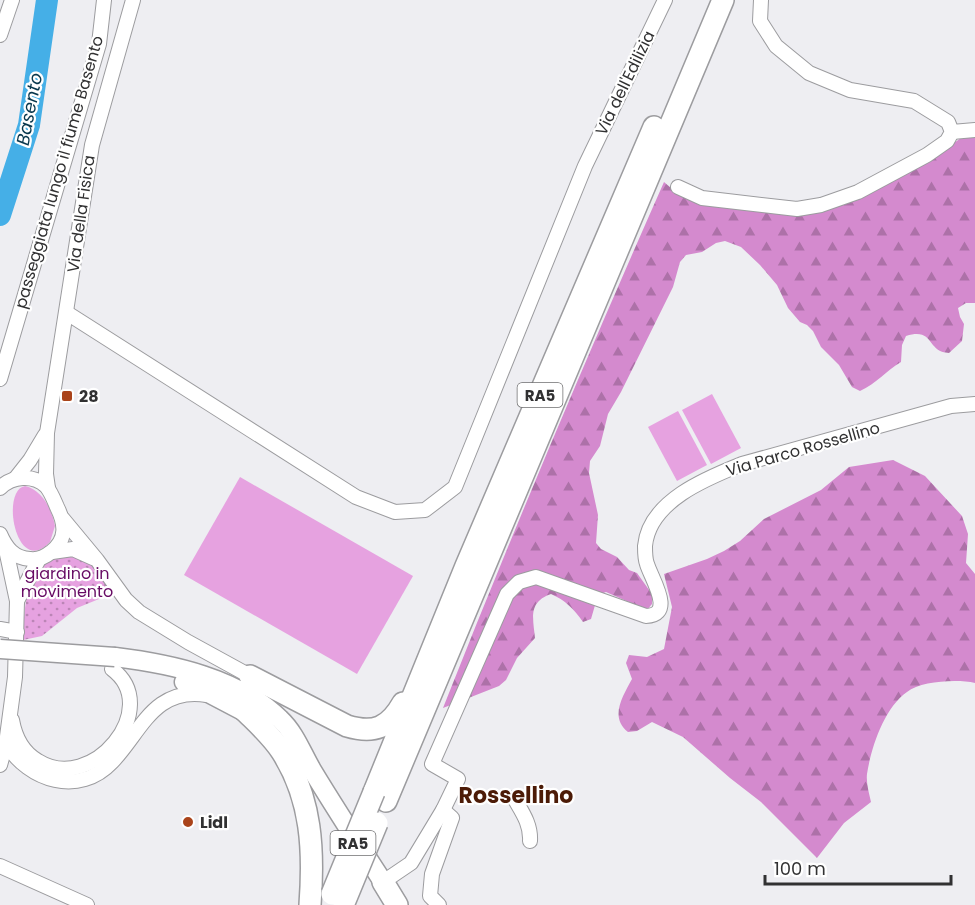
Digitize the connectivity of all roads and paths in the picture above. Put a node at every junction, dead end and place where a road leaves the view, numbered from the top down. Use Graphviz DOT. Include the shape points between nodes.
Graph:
graph roads {
  1 [pos="12,0"];
  2 [pos="104,0"];
  3 [pos="134,0"];
  4 [pos="665,0"];
  5 [pos="708,0"];
  6 [pos="723,0"];
  7 [pos="761,0"];
  8 [pos="0,35"];
  9 [pos="975,130"];
  10 [pos="952,132"];
  11 [pos="678,187"];
  12 [pos="67,313"];
  13 [pos="0,379"];
  14 [pos="975,404"];
  15 [pos="47,433"];
  16 [pos="5,484"];
  17 [pos="48,488"];
  18 [pos="63,519"];
  19 [pos="2,540"];
  20 [pos="52,552"];
  21 [pos="39,559"];
  22 [pos="97,560"];
  23 [pos="17,601"];
  24 [pos="0,629"];
  25 [pos="17,632"];
  26 [pos="0,649"];
  27 [pos="0,660"];
  28 [pos="113,663"];
  29 [pos="425,666"];
  30 [pos="246,693"];
  31 [pos="223,699"];
  32 [pos="11,712"];
  33 [pos="6,744"];
  34 [pos="0,765"];
  35 [pos="380,797"];
  36 [pos="514,798"];
  37 [pos="443,810"];
  38 [pos="530,841"];
  39 [pos="0,867"];
  40 [pos="383,882"];
  41 [pos="337,902"];
  42 [pos="434,902"];
  43 [pos="87,905"];
  44 [pos="310,905"];
  45 [pos="397,905"];
  1 -- 8 [label="street"];
  2 -- 13 [label="street, passeggiata lungo il fiume Basento" via="99,44"];
  3 -- 12 [label="street, Via della Fisica" via="92,145"];
  4 -- 12 [label="street, Via dell'Edilizia" via="585,166 455,487 425,510 395,512 356,497"];
  5 -- 29 [label="highway, RA5"];
  6 -- 35 [label="highway, RA5"];
  7 -- 10 [label="street" via="760,21 776,46 809,73 849,90 914,100 948,122"];
  9 -- 10 [label="street"];
  10 -- 11 [label="street" via="947,141 927,155 858,192 821,205 797,209 702,198"];
  12 -- 15 [label="street, Via della Fisica"];
  14 -- 37 [label="street, Via Parco Rossellino" via="951,406 742,464 680,494 662,511 645,544 646,562 661,599 661,608 655,614 642,615 536,577 519,582 507,594 432,764 458,779"];
  15 -- 16 [label="street" via="30,460"];
  15 -- 17 [label="street"];
  16 -- 17 [label="street" via="36,480"];
  17 -- 18 [label="street"];
  18 -- 20 [label="street" via="63,535"];
  18 -- 22 [label="street"];
  19 -- 21 [label="street" via="20,557"];
  19 -- 23 [label="street"];
  20 -- 21 [label="street"];
  20 -- 22 [label="street" via="74,549"];
  21 -- 23 [label="street"];
  22 -- 30 [label="street" via="139,612 188,642"];
  23 -- 25 [label="street"];
  24 -- 25 [label="street"];
  25 -- 32 [label="street"];
  26 -- 28 [label="main road, bridge"];
  27 -- 28 [label="main road"];
  28 -- 30 [label="main road" via="165,665"];
  28 -- 31 [label="main road" via="197,687"];
  28 -- 32 [label="street" via="126,685 130,708 110,748 88,764 70,769 35,760 17,739"];
  29 -- 30 [label="highway, RA5" via="398,712 384,726 370,730"];
  29 -- 35 [label="highway, RA5"];
  30 -- 31 [label="main road"];
  30 -- 40 [label="main road" via="308,764"];
  30 -- 44 [label="highway, RA5" via="282,751 303,796 313,867"];
  31 -- 33 [label="street" via="203,694 172,698 148,715 111,763 95,774 75,780 35,774 18,761"];
  32 -- 33 [label="street"];
  33 -- 34 [label="street"];
  35 -- 41 [label="highway, RA5, bridge"];
  36 -- 38 [label="street" via="526,818"];
  37 -- 40 [label="street" via="411,863"];
  37 -- 42 [label="street" via="452,818 432,874"];
  39 -- 43 [label="street"];
  40 -- 45 [label="highway"];
}
